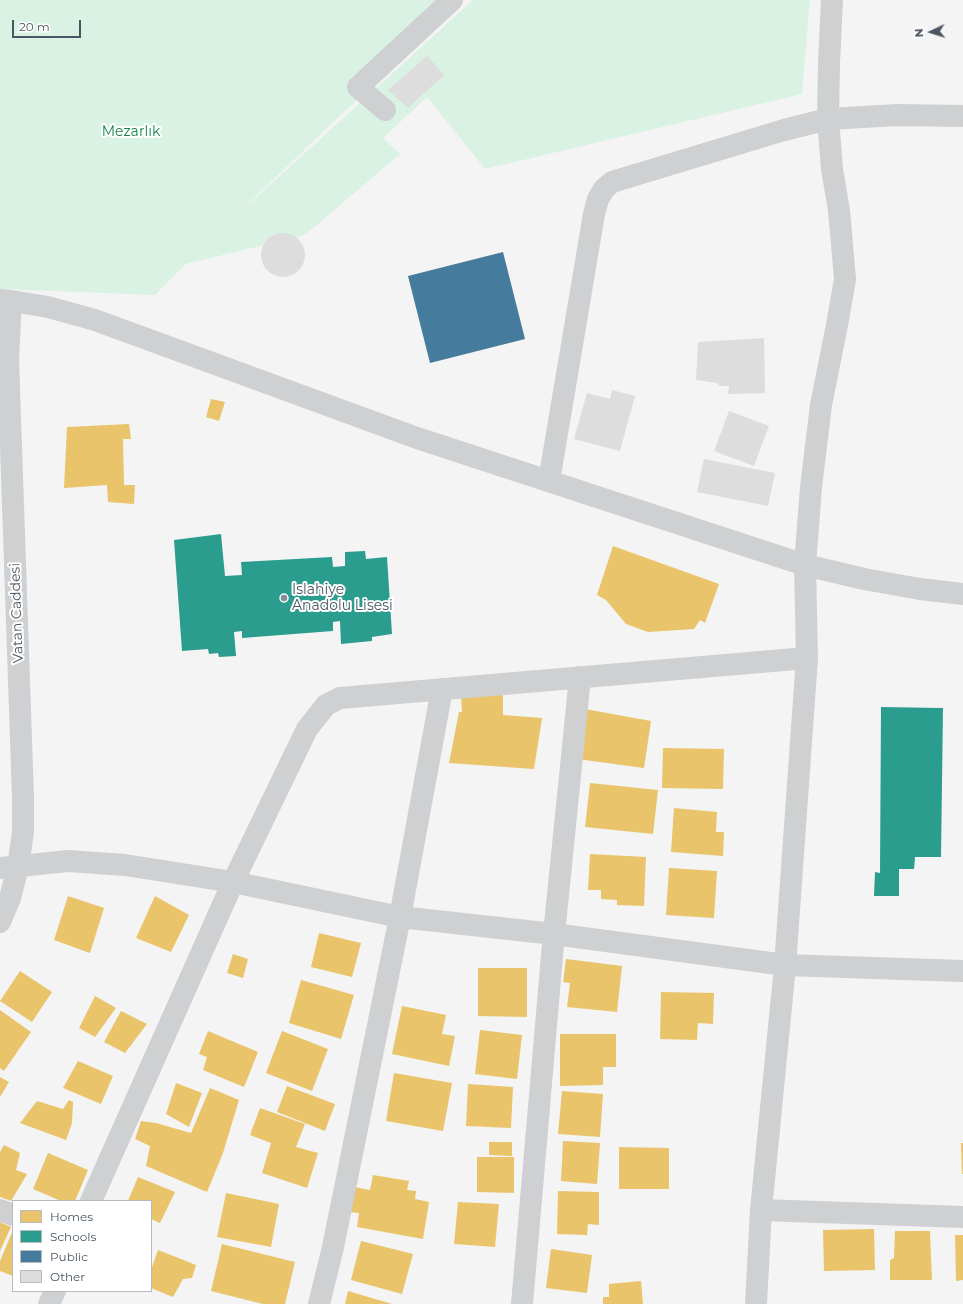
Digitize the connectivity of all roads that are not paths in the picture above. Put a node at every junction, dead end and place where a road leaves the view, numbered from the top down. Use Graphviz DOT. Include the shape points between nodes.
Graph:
graph roads {
  1 [pos="452,0"];
  2 [pos="832,0"];
  3 [pos="385,110"];
  4 [pos="963,116"];
  5 [pos="828,119"];
  6 [pos="5,301"];
  7 [pos="549,481"];
  8 [pos="805,564"];
  9 [pos="963,594"];
  10 [pos="807,658"];
  11 [pos="580,677"];
  12 [pos="442,689"];
  13 [pos="9,867"];
  14 [pos="233,882"];
  15 [pos="400,917"];
  16 [pos="0,922"];
  17 [pos="554,934"];
  18 [pos="785,965"];
  19 [pos="963,970"];
  20 [pos="91,1200"];
  21 [pos="0,1210"];
  22 [pos="761,1210"];
  23 [pos="12,1215"];
  24 [pos="963,1217"];
  25 [pos="55,1292"];
  26 [pos="50,1304"];
  27 [pos="319,1304"];
  28 [pos="522,1304"];
  29 [pos="756,1304"];
  1 -- 3 [label="street" via="358,87"];
  2 -- 5 [label="street"];
  4 -- 5 [label="street" via="898,115"];
  5 -- 7 [label="street" via="612,182 604,189 594,214"];
  5 -- 8 [label="street" via="844,279 821,405"];
  6 -- 7 [label="street" via="48,307 95,320 417,438"];
  6 -- 13 [label="street, Vatan Caddesi" via="23,798 23,832"];
  7 -- 8 [label="street"];
  8 -- 9 [label="street" via="864,579"];
  8 -- 10 [label="street"];
  10 -- 11 [label="street"];
  10 -- 18 [label="street"];
  11 -- 12 [label="street"];
  11 -- 17 [label="street"];
  12 -- 14 [label="street" via="340,698 326,705 307,729"];
  12 -- 15 [label="street"];
  13 -- 14 [label="street" via="68,861 125,865"];
  13 -- 16 [label="street, Vatan Caddesi" via="10,898"];
  14 -- 15 [label="street"];
  14 -- 20 [label="street"];
  15 -- 17 [label="street"];
  15 -- 27 [label="street" via="333,1247"];
  17 -- 18 [label="street"];
  17 -- 28 [label="street"];
  18 -- 19 [label="street"];
  18 -- 22 [label="street"];
  21 -- 23 [label="street"];
  22 -- 24 [label="street"];
  22 -- 29 [label="street"];
  25 -- 26 [label="street"];
}
